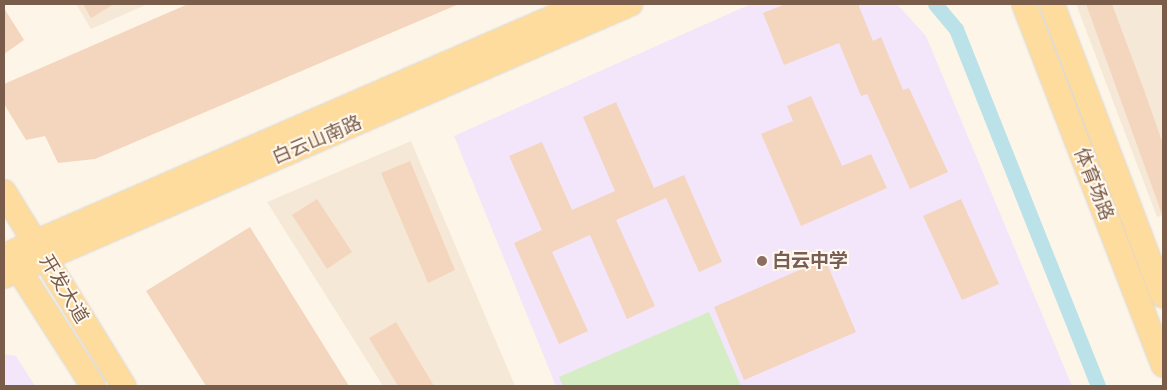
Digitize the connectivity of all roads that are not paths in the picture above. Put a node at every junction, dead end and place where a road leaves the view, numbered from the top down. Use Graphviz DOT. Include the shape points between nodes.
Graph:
graph roads {
  1 [pos="584,4"];
  2 [pos="630,4"];
  3 [pos="1024,4"];
  4 [pos="1052,4"];
  5 [pos="4,192"];
  6 [pos="41,250"];
  7 [pos="8,260"];
  8 [pos="1163,296"];
  9 [pos="1163,365"];
  10 [pos="93,386"];
  11 [pos="124,386"];
  1 -- 6 [label="main road, 白云山南路"];
  2 -- 6 [label="main road, 白云山南路"];
  3 -- 9 [label="main road, 体育场路"];
  4 -- 8 [label="main road, 体育场路"];
  5 -- 6 [label="main road, 开发大道"];
  6 -- 7 [label="main road, 白云山南路"];
  6 -- 11 [label="main road, 开发大道"];
  7 -- 10 [label="main road, 开发大道"];
}
